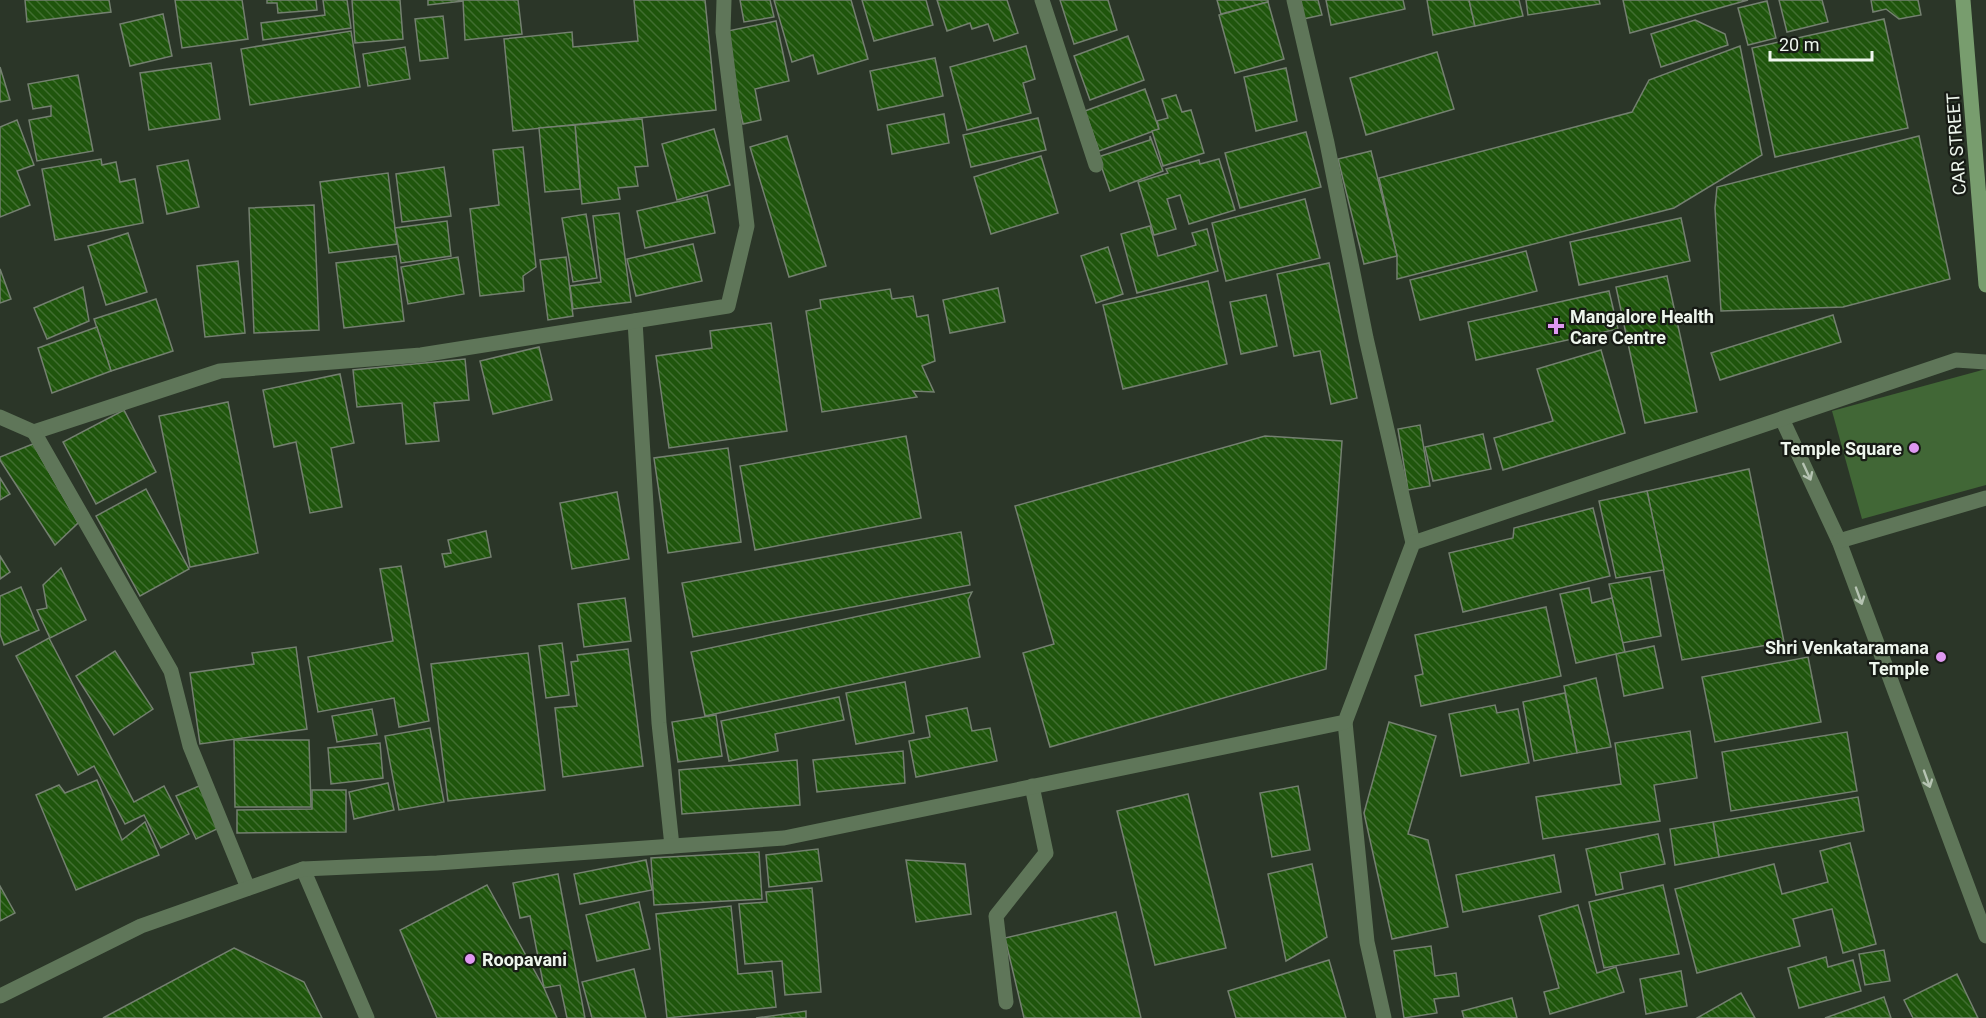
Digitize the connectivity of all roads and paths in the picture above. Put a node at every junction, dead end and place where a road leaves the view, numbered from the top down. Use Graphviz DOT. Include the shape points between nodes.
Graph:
graph roads {
  1 [pos="724,0"];
  2 [pos="1042,0"];
  3 [pos="1294,0"];
  4 [pos="1963,0"];
  5 [pos="1096,165"];
  6 [pos="1986,285"];
  7 [pos="634,321"];
  8 [pos="1986,362"];
  9 [pos="0,417"];
  10 [pos="1782,418"];
  11 [pos="34,432"];
  12 [pos="1986,498"];
  13 [pos="1839,541"];
  14 [pos="1413,543"];
  15 [pos="1345,722"];
  16 [pos="1032,786"];
  17 [pos="672,846"];
  18 [pos="303,869"];
  19 [pos="248,888"];
  20 [pos="1986,936"];
  21 [pos="0,996"];
  22 [pos="1005,1002"];
  23 [pos="367,1018"];
  24 [pos="1384,1018"];
  1 -- 7 [label="street" via="723,32 747,226 728,306"];
  2 -- 5 [label="street"];
  3 -- 14 [label="street"];
  4 -- 6 [label="main road, CAR STREET"];
  7 -- 11 [label="street" via="421,356 220,371"];
  7 -- 17 [label="street" via="659,723"];
  8 -- 10 [label="street" via="1956,360"];
  9 -- 11 [label="street"];
  10 -- 13 [label="street, one-way"];
  10 -- 14 [label="street"];
  11 -- 19 [label="street" via="171,671 190,746"];
  12 -- 13 [label="street"];
  13 -- 20 [label="street, one-way"];
  14 -- 15 [label="street"];
  15 -- 16 [label="street"];
  15 -- 24 [label="street" via="1367,942"];
  16 -- 17 [label="street" via="784,838"];
  16 -- 22 [label="street" via="1046,853 996,916"];
  17 -- 18 [label="street"];
  18 -- 19 [label="street"];
  18 -- 23 [label="street"];
  19 -- 21 [label="street" via="141,926"];
}
